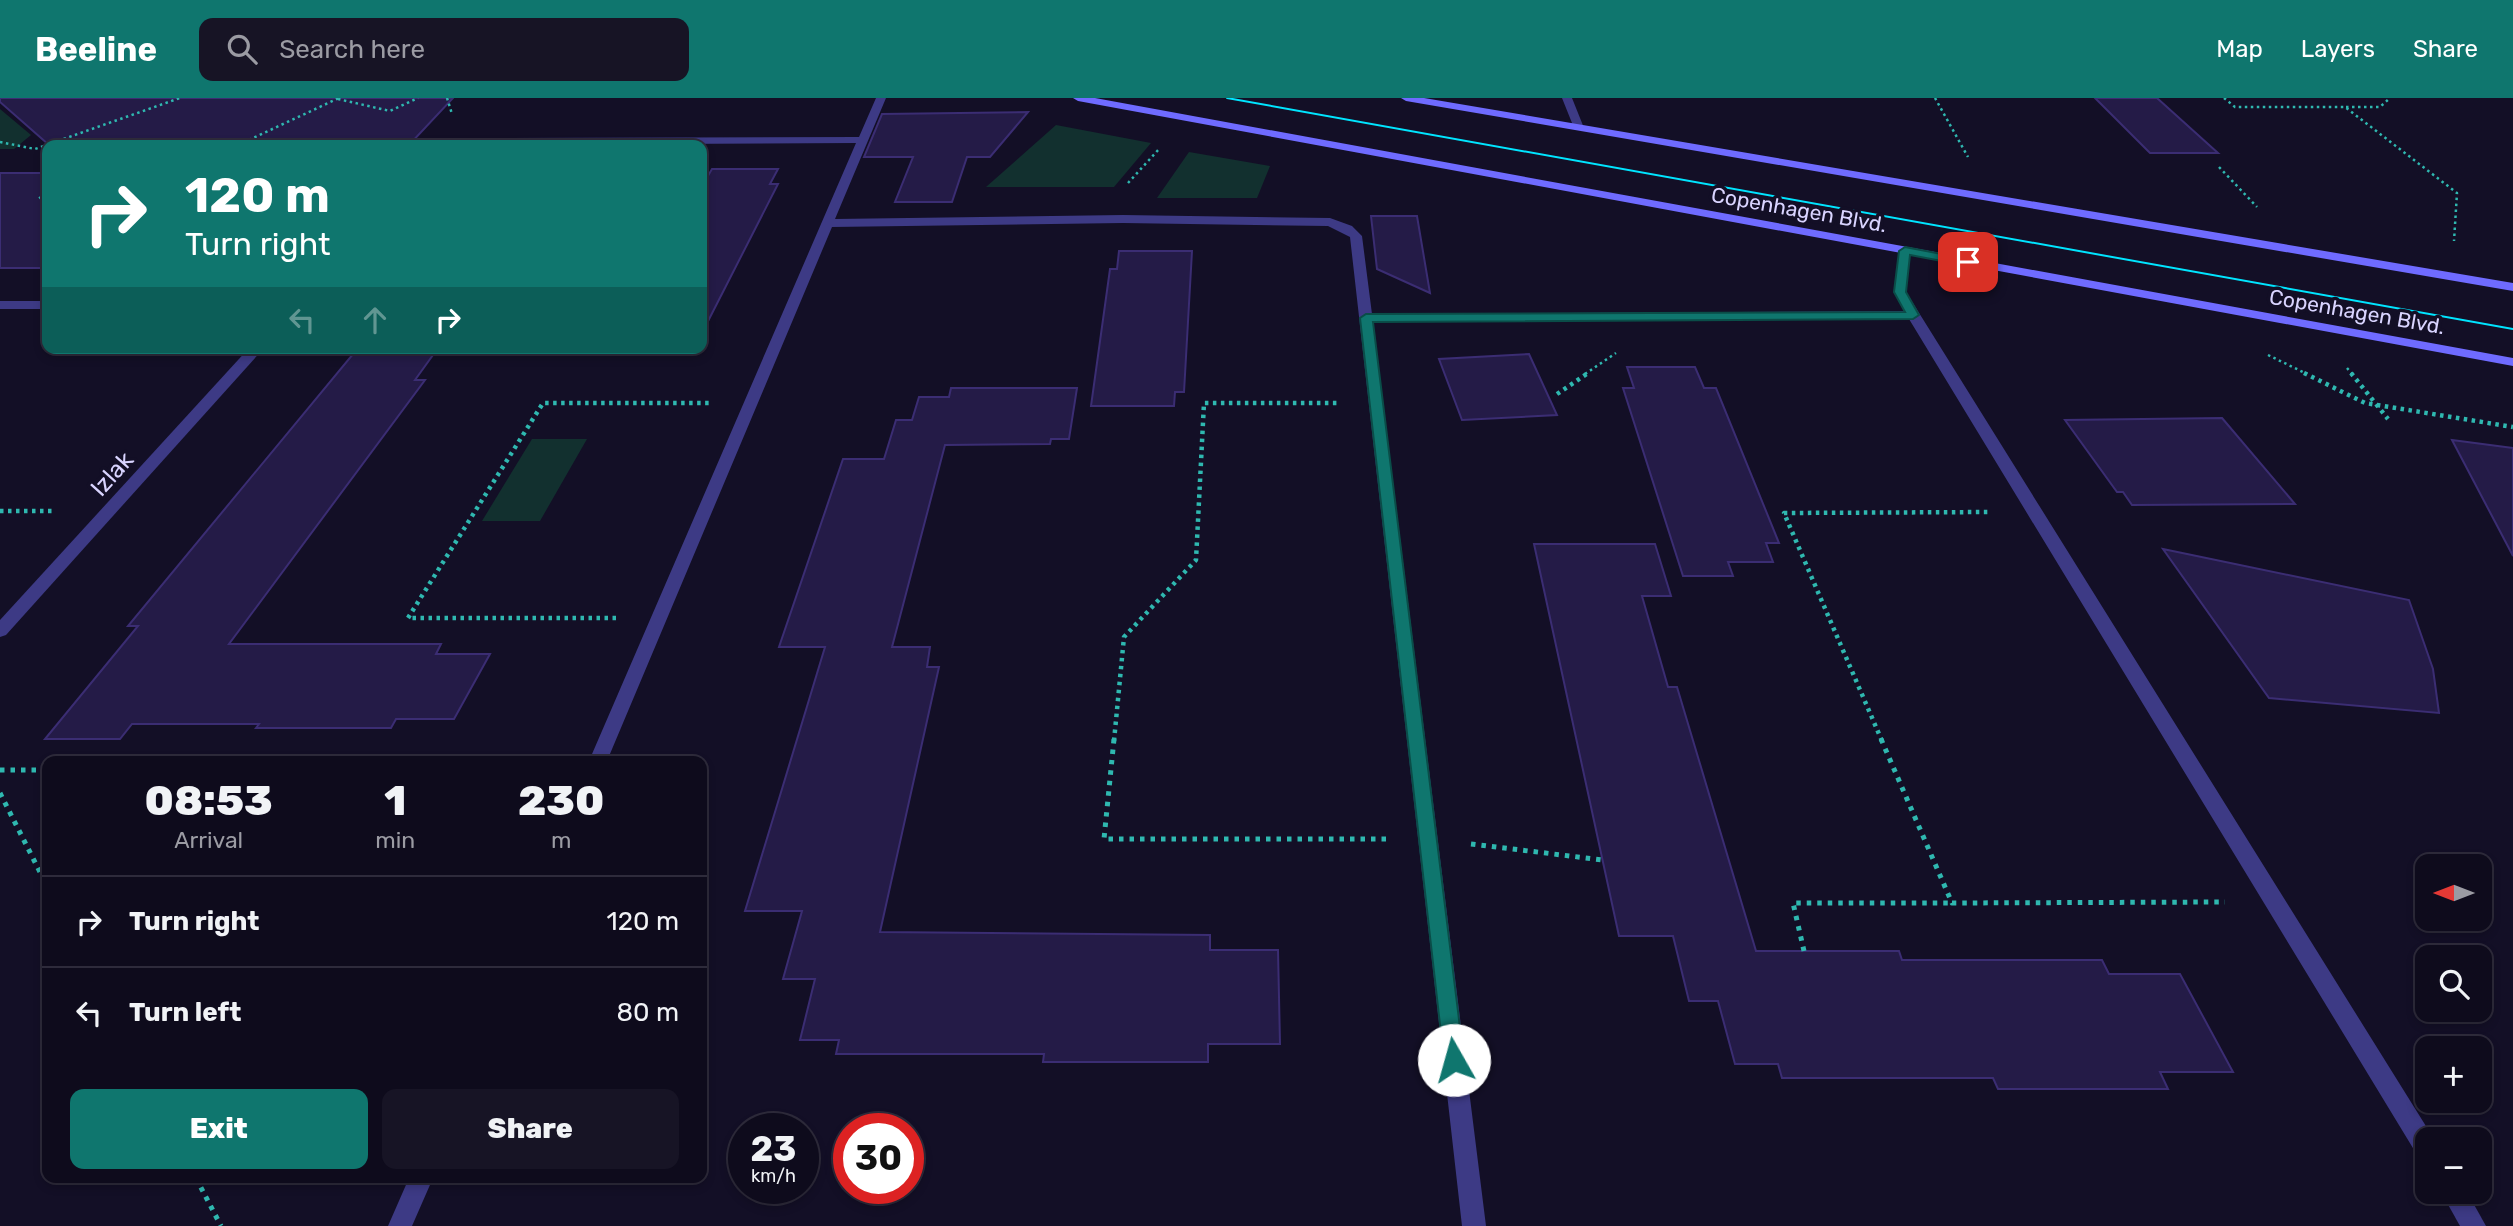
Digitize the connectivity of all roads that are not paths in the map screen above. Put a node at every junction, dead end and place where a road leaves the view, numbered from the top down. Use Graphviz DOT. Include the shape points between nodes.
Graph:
graph roads {
  1 [pos="881,98"];
  2 [pos="1078,98"];
  3 [pos="1406,98"];
  4 [pos="1567,98"];
  5 [pos="1579,128"];
  6 [pos="707,140"];
  7 [pos="863,140"];
  8 [pos="828,223"];
  9 [pos="1905,251"];
  10 [pos="2513,287"];
  11 [pos="0,305"];
  12 [pos="42,305"];
  13 [pos="1913,315"];
  14 [pos="1366,318"];
  15 [pos="252,354"];
  16 [pos="2513,362"];
  17 [pos="0,631"];
  18 [pos="600,756"];
  19 [pos="2415,1130"];
  20 [pos="419,1183"];
  21 [pos="2460,1204"];
  22 [pos="400,1226"];
  23 [pos="1474,1226"];
  24 [pos="2474,1226"];
  1 -- 7 [label="street"];
  2 -- 9 [label="main road, Copenhagen Blvd."];
  3 -- 5 [label="main road, Copenhagen Blvd."];
  4 -- 5 [label="street"];
  5 -- 10 [label="main road, Copenhagen Blvd."];
  6 -- 7 [label="street"];
  7 -- 8 [label="street"];
  8 -- 14 [label="street" via="1330,222 1356,236"];
  8 -- 18 [label="street"];
  9 -- 13 [label="street" via="1900,292"];
  9 -- 16 [label="main road, Copenhagen Blvd."];
  11 -- 12 [label="street"];
  13 -- 14 [label="street"];
  13 -- 19 [label="street"];
  14 -- 23 [label="street"];
  15 -- 17 [label="street, Izlak"];
  20 -- 22 [label="street"];
  21 -- 24 [label="street"];
}
